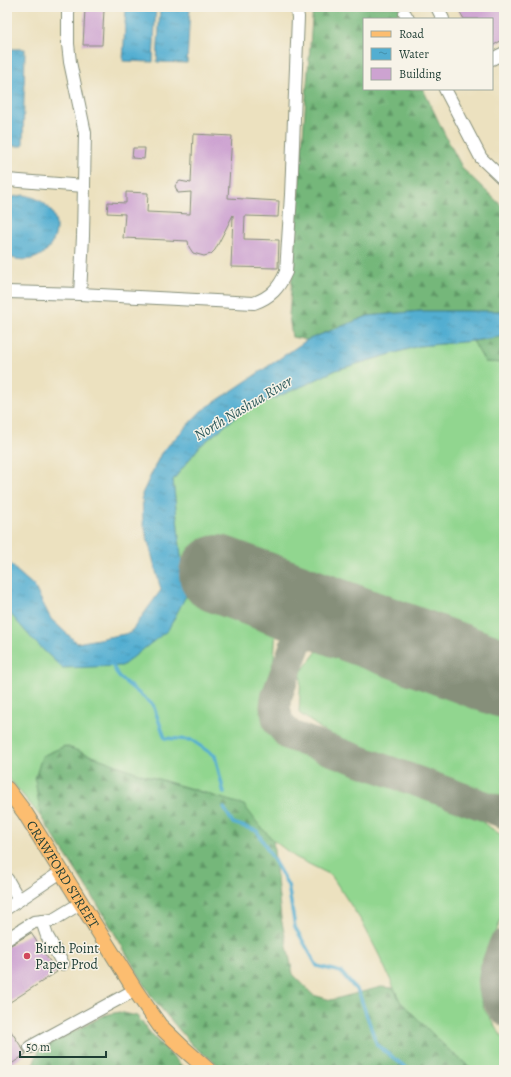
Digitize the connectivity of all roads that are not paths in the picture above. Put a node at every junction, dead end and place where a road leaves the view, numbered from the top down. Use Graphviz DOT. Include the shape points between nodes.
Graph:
graph roads {
  1 [pos="68,7"];
  2 [pos="296,7"];
  3 [pos="437,7"];
  4 [pos="442,18"];
  5 [pos="504,53"];
  6 [pos="493,59"];
  7 [pos="445,90"];
  8 [pos="7,180"];
  9 [pos="504,180"];
  10 [pos="84,186"];
  11 [pos="7,292"];
  12 [pos="80,294"];
  13 [pos="7,789"];
  14 [pos="61,872"];
  15 [pos="7,879"];
  16 [pos="19,900"];
  17 [pos="81,903"];
  18 [pos="7,908"];
  19 [pos="42,921"];
  20 [pos="7,939"];
  21 [pos="63,964"];
  22 [pos="135,990"];
  23 [pos="30,1048"];
  24 [pos="208,1070"];
  1 -- 10 [label="street" via="70,62 85,133"];
  2 -- 12 [label="street" via="298,17 291,195 286,272 282,283 274,292 254,303"];
  3 -- 4 [label="street"];
  5 -- 6 [label="street"];
  7 -- 9 [label="street" via="481,158"];
  8 -- 10 [label="street"];
  10 -- 12 [label="street"];
  11 -- 12 [label="street"];
  13 -- 14 [label="main road, CRAWFORD STREET"];
  14 -- 16 [label="street"];
  14 -- 17 [label="main road, CRAWFORD STREET"];
  15 -- 16 [label="street"];
  16 -- 18 [label="street"];
  17 -- 19 [label="street" via="53,920"];
  17 -- 22 [label="main road, CRAWFORD STREET"];
  19 -- 20 [label="street" via="34,922"];
  19 -- 21 [label="street" via="47,936"];
  22 -- 23 [label="street"];
  22 -- 24 [label="main road, CRAWFORD STREET" via="160,1026"];
}
